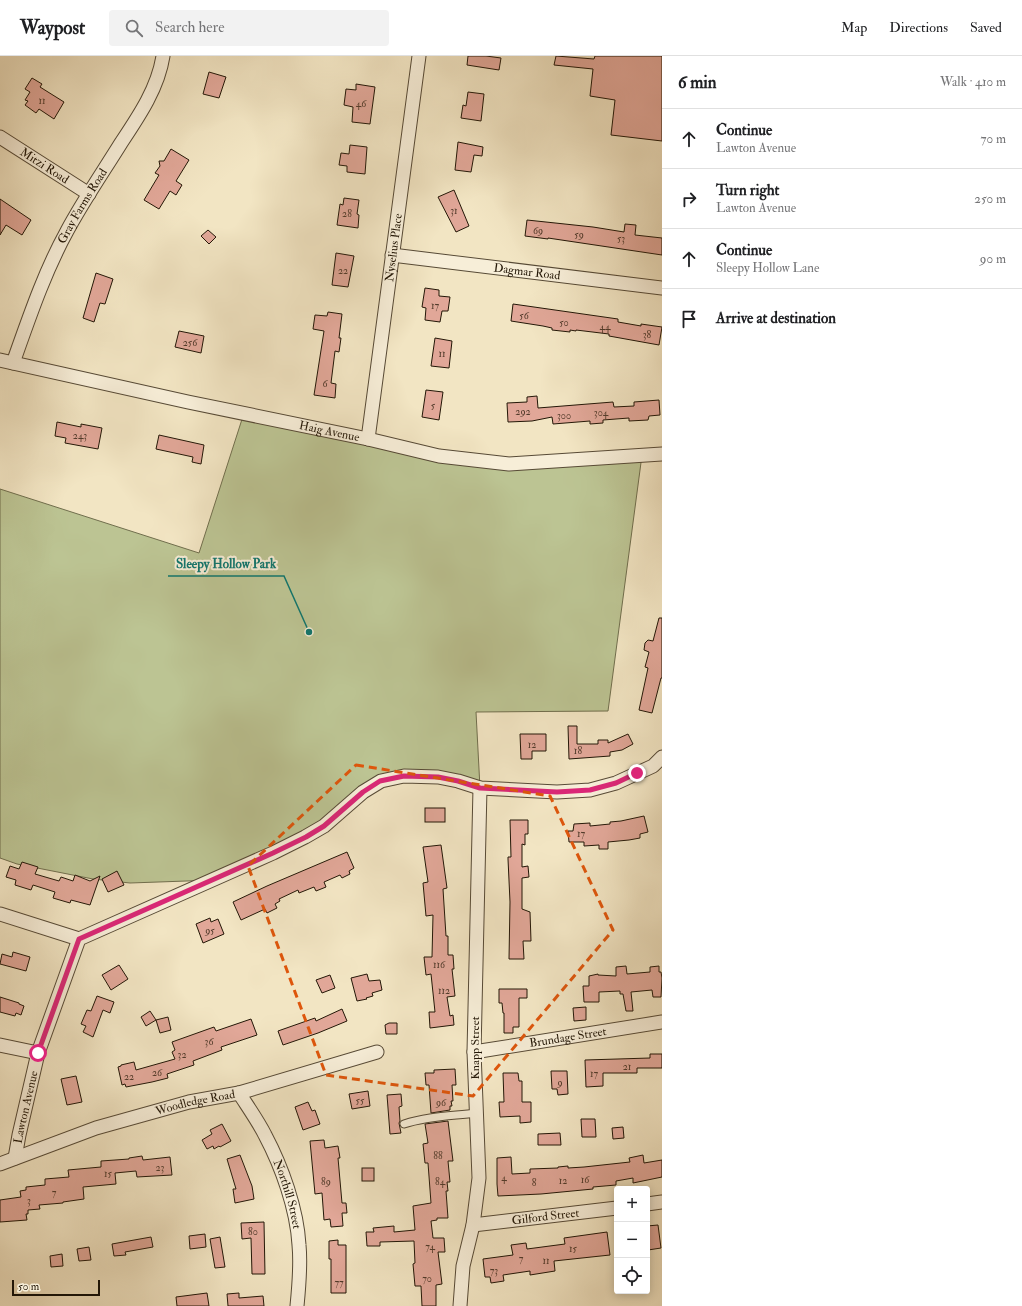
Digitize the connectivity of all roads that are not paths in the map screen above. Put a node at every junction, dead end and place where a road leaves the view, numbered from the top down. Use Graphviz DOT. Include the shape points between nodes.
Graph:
graph roads {
  1 [pos="163,56"];
  2 [pos="418,56"];
  3 [pos="0,138"];
  4 [pos="89,194"];
  5 [pos="392,255"];
  6 [pos="662,288"];
  7 [pos="6,362"];
  8 [pos="368,439"];
  9 [pos="662,454"];
  10 [pos="662,757"];
  11 [pos="480,788"];
  12 [pos="0,914"];
  13 [pos="79,939"];
  14 [pos="662,1022"];
  15 [pos="0,1045"];
  16 [pos="377,1052"];
  17 [pos="474,1052"];
  18 [pos="38,1053"];
  19 [pos="239,1093"];
  20 [pos="476,1113"];
  21 [pos="404,1124"];
  22 [pos="16,1158"];
  23 [pos="0,1164"];
  24 [pos="662,1202"];
  25 [pos="650,1204"];
  26 [pos="614,1208"];
  27 [pos="473,1225"];
  28 [pos="297,1306"];
  29 [pos="460,1306"];
  1 -- 4 [label="street, Gray Farms Road" via="155,85 142,110"];
  2 -- 5 [label="street, Nyselius Place"];
  3 -- 4 [label="street, Mitzi Road"];
  4 -- 7 [label="street, Gray Farms Road" via="49,266"];
  5 -- 6 [label="street, Dagmar Road"];
  5 -- 8 [label="street, Nyselius Place"];
  7 -- 8 [label="street, Haig Avenue"];
  8 -- 9 [label="street, Haig Avenue" via="439,456 509,464"];
  10 -- 11 [label="street" via="653,766 616,783 590,790 557,792"];
  11 -- 13 [label="street" via="438,777 404,776 380,781 363,792 324,826 306,837"];
  11 -- 17 [label="street, Knapp Street"];
  12 -- 13 [label="street"];
  13 -- 18 [label="street, Lawton Avenue"];
  14 -- 17 [label="street, Brundage Street"];
  15 -- 18 [label="street"];
  16 -- 19 [label="street, Woodledge Road"];
  17 -- 20 [label="street, Knapp Street"];
  18 -- 22 [label="street, Lawton Avenue"];
  19 -- 22 [label="street, Woodledge Road" via="189,1102 96,1128"];
  19 -- 28 [label="street, Northill Street" via="265,1134 286,1182 299,1244"];
  20 -- 21 [label="lane" via="435,1116"];
  20 -- 27 [label="street, Knapp Street" via="479,1178"];
  22 -- 23 [label="street, Lawton Avenue"];
  24 -- 25 [label="street"];
  26 -- 27 [label="street, Gilford Street"];
  27 -- 29 [label="street, Knapp Street" via="463,1266"];
}
